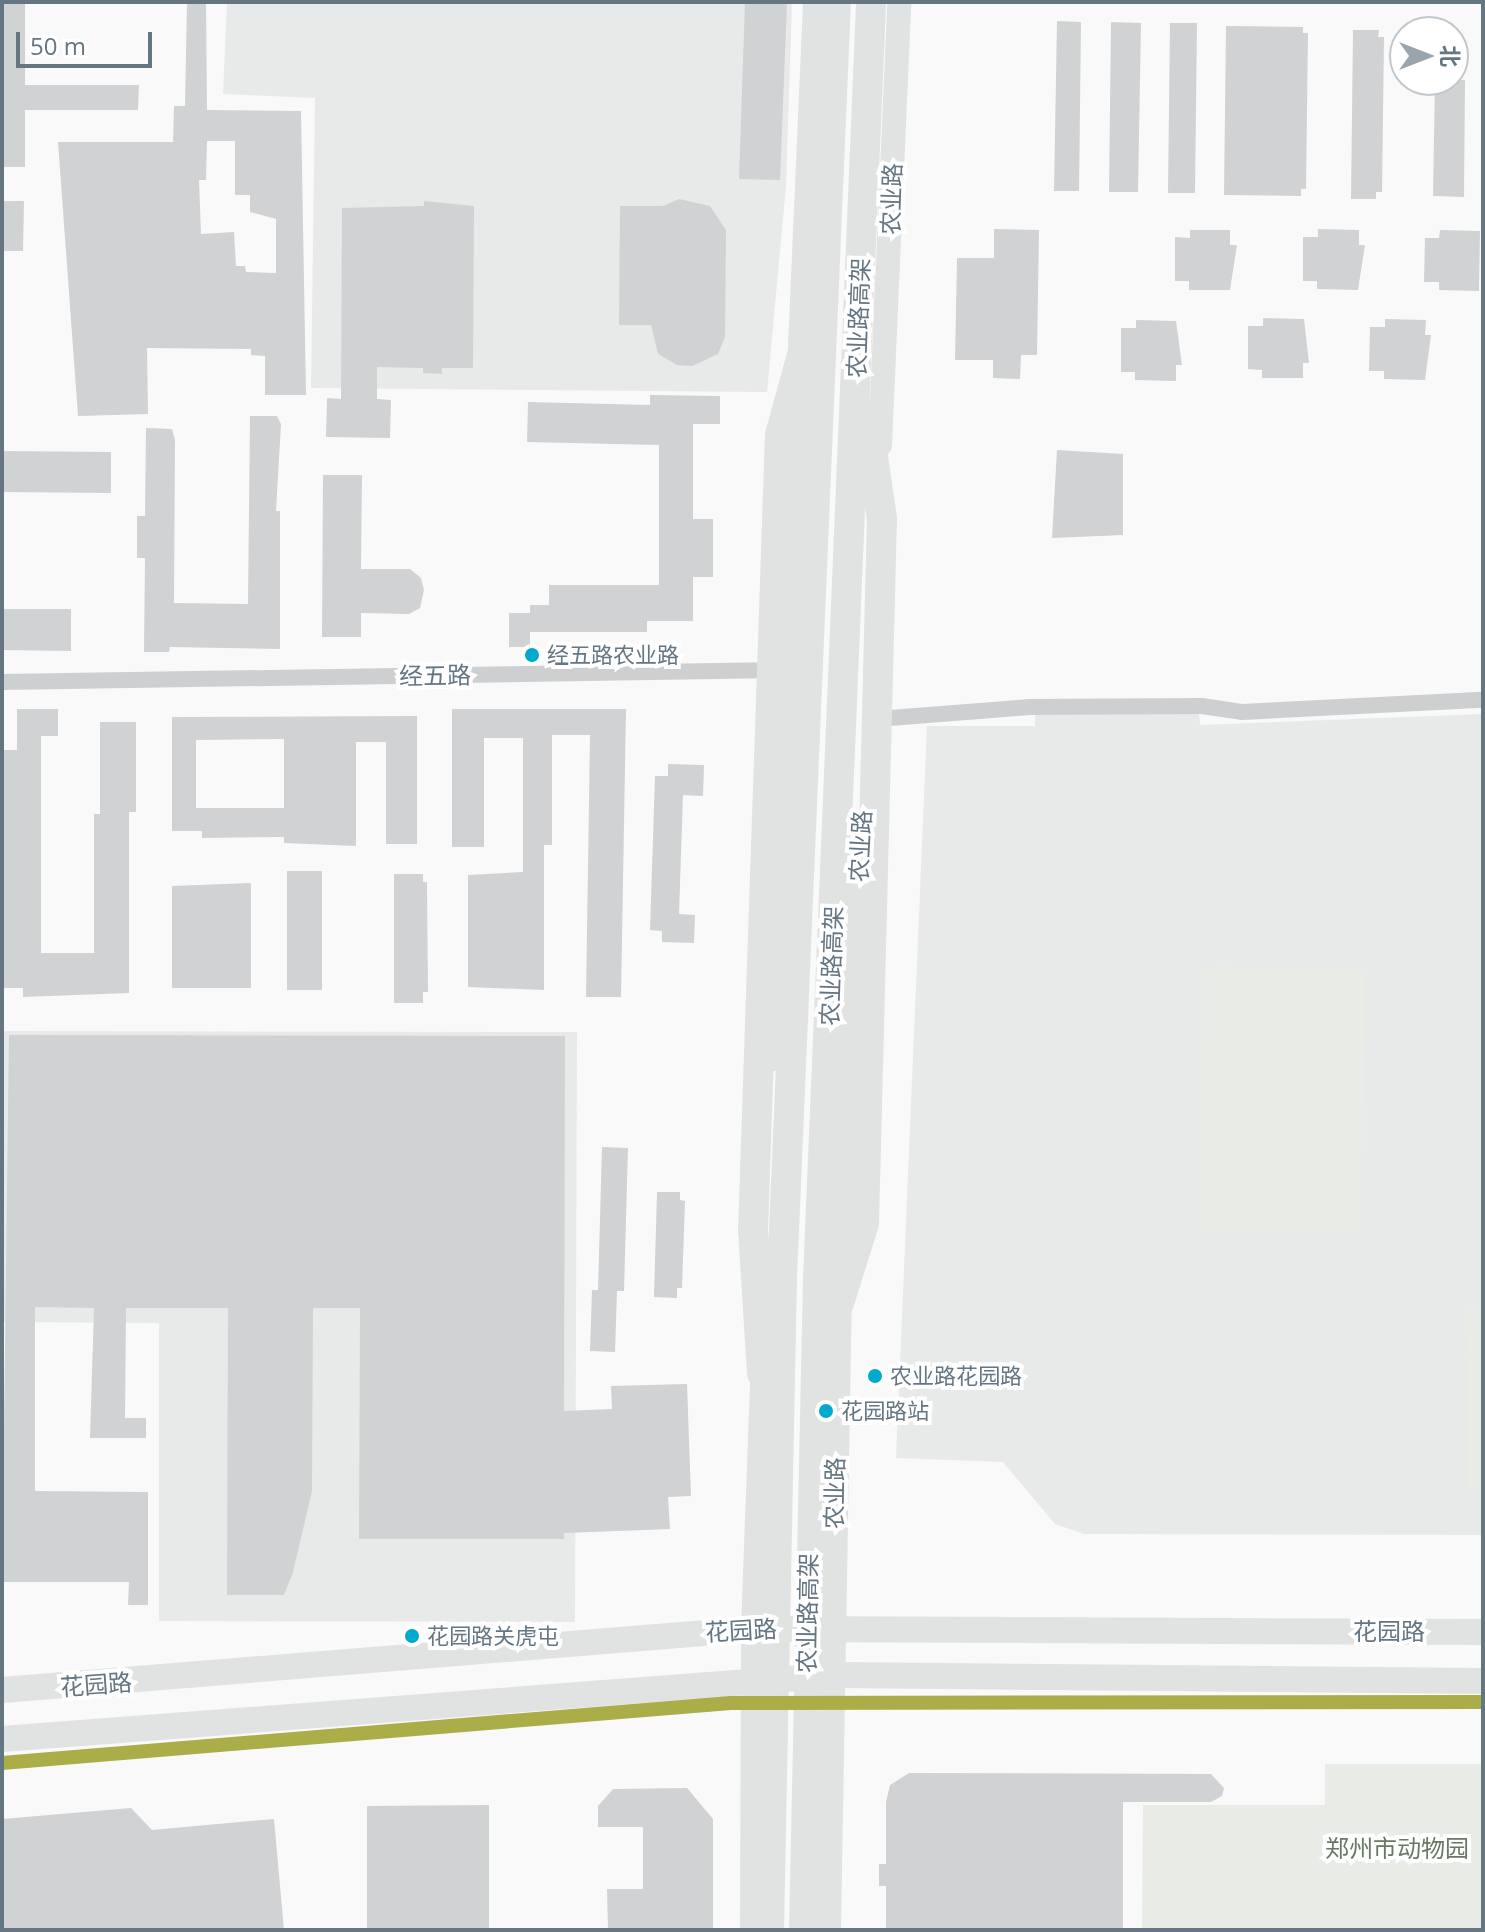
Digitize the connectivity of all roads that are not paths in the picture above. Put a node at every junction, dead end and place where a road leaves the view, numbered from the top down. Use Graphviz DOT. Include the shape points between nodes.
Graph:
graph roads {
  1 [pos="815,2"];
  2 [pos="836,2"];
  3 [pos="871,2"];
  4 [pos="899,2"];
  5 [pos="825,272"];
  6 [pos="857,342"];
  7 [pos="868,669"];
  8 [pos="788,670"];
  9 [pos="2,682"];
  10 [pos="1483,700"];
  11 [pos="877,719"];
  12 [pos="839,1303"];
  13 [pos="762,1383"];
  14 [pos="831,1628"];
  15 [pos="753,1629"];
  16 [pos="1483,1632"];
  17 [pos="831,1675"];
  18 [pos="755,1679"];
  19 [pos="1483,1681"];
  20 [pos="2,1690"];
  21 [pos="2,1739"];
  22 [pos="752,1930"];
  23 [pos="769,1930"];
  24 [pos="804,1930"];
  25 [pos="829,1930"];
  1 -- 8 [label="street"];
  2 -- 5 [label="highway, 农业路高架"];
  3 -- 6 [label="highway, 农业路高架"];
  4 -- 7 [label="street, 农业路"];
  5 -- 13 [label="highway" via="780,435 753,1231"];
  5 -- 23 [label="highway, 农业路高架" via="782,1278"];
  6 -- 11 [label="highway" via="882,519"];
  6 -- 24 [label="highway, 农业路高架" via="810,1497"];
  7 -- 8 [label="street, 经五路"];
  7 -- 12 [label="street, 农业路"];
  8 -- 9 [label="street, 经五路"];
  8 -- 13 [label="street"];
  10 -- 11 [label="street" via="1242,712 1202,706 1028,707"];
  11 -- 12 [label="highway" via="864,1223"];
  12 -- 14 [label="street, 农业路"];
  13 -- 15 [label="street"];
  14 -- 15 [label="main road, 花园路"];
  14 -- 16 [label="main road, 花园路"];
  14 -- 17 [label="street, 农业路"];
  15 -- 18 [label="street"];
  15 -- 20 [label="main road, 花园路"];
  17 -- 18 [label="main road, 花园路"];
  17 -- 19 [label="main road, 花园路"];
  17 -- 25 [label="street, 农业路"];
  18 -- 21 [label="main road, 花园路"];
  18 -- 22 [label="street"];
}
